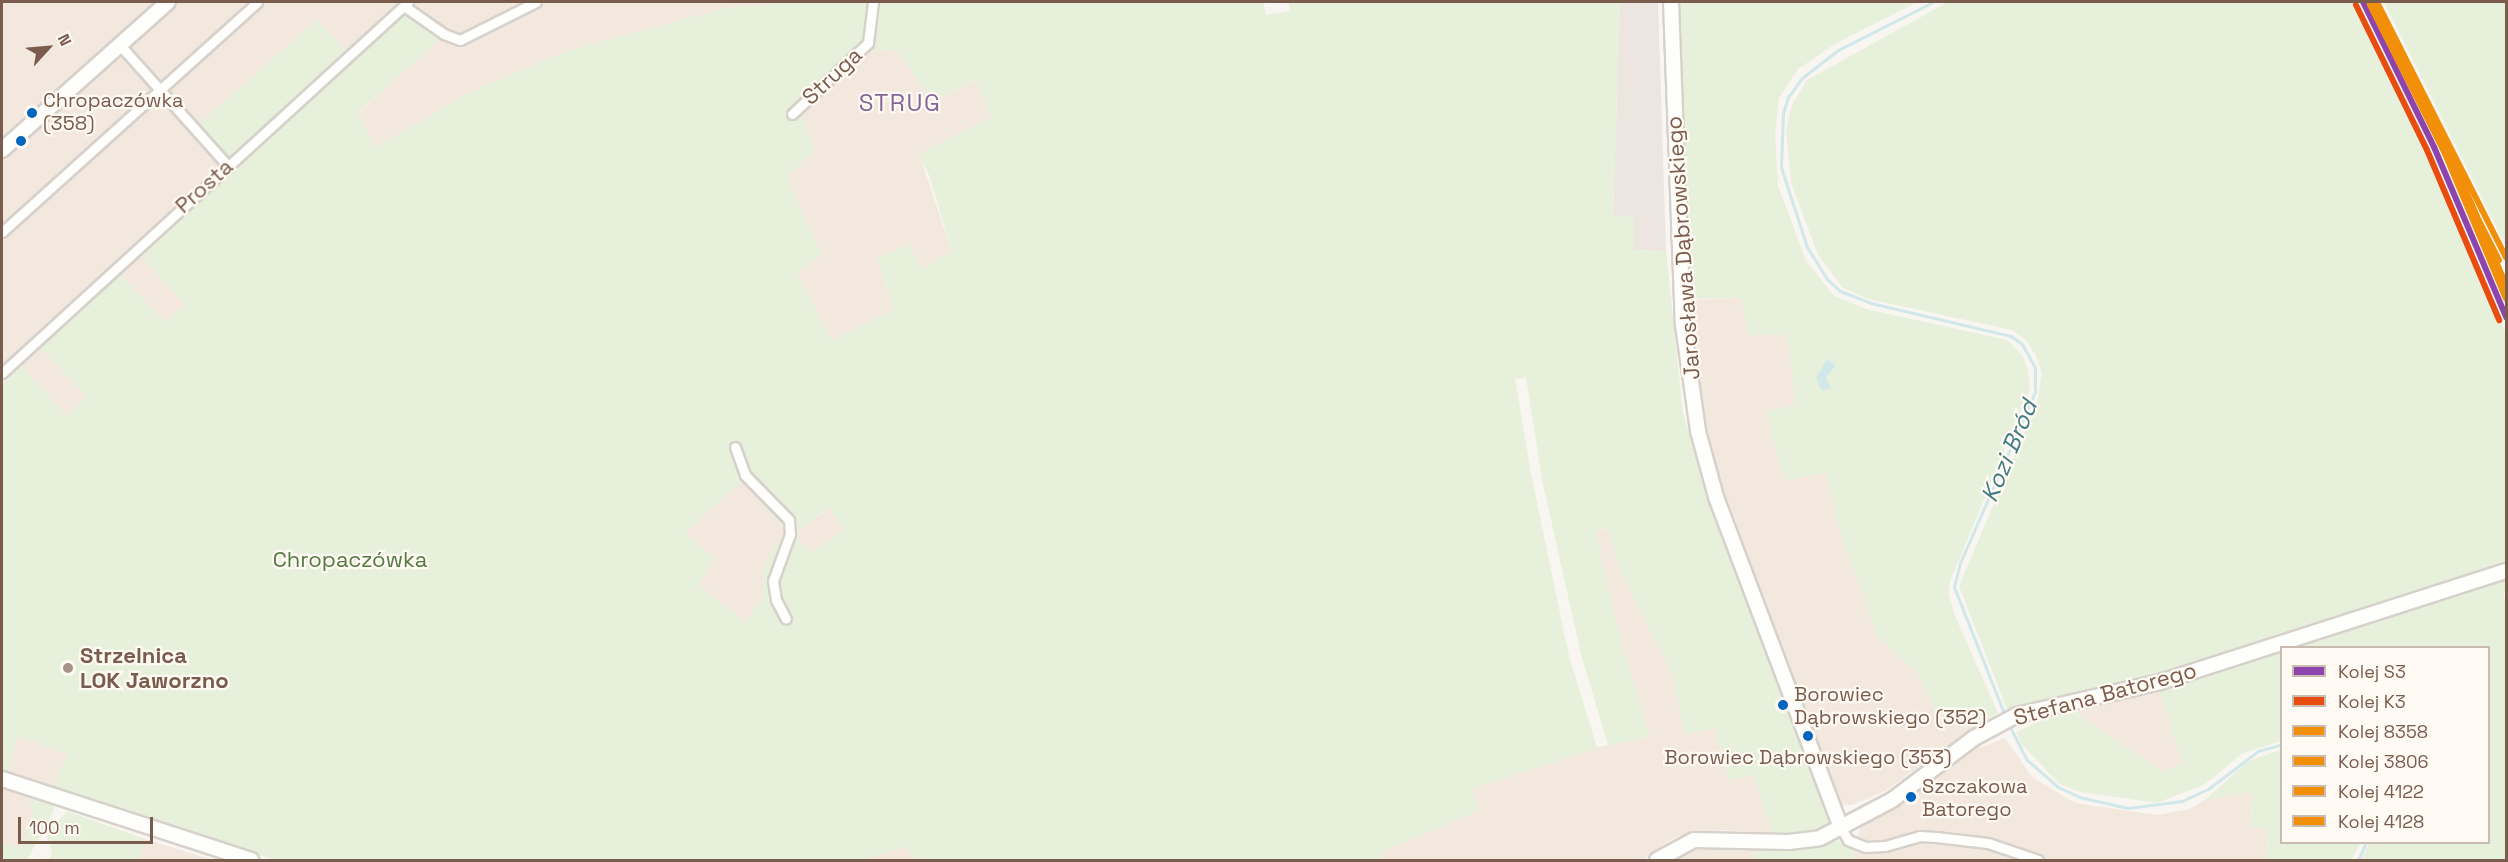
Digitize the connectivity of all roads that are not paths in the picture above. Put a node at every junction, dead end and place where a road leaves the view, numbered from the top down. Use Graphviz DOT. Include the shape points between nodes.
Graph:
graph roads {
  1 [pos="168,2"];
  2 [pos="257,2"];
  3 [pos="536,2"];
  4 [pos="873,2"];
  5 [pos="1671,2"];
  6 [pos="406,4"];
  7 [pos="119,44"];
  8 [pos="159,87"];
  9 [pos="792,114"];
  10 [pos="2,148"];
  11 [pos="227,165"];
  12 [pos="2,232"];
  13 [pos="2,373"];
  14 [pos="735,447"];
  15 [pos="2506,571"];
  16 [pos="786,619"];
  17 [pos="2,779"];
  18 [pos="1841,828"];
  19 [pos="251,861"];
  20 [pos="1657,861"];
  21 [pos="2037,861"];
  1 -- 7 [label="street"];
  2 -- 8 [label="street"];
  3 -- 6 [label="street" via="460,40 444,34"];
  4 -- 9 [label="street, Struga" via="868,43"];
  5 -- 18 [label="street, Jarosława Dąbrowskiego" via="1683,325 1698,431 1716,497"];
  6 -- 11 [label="street, Prosta"];
  7 -- 8 [label="street"];
  7 -- 10 [label="street"];
  8 -- 11 [label="street"];
  8 -- 12 [label="street"];
  11 -- 13 [label="street, Prosta"];
  14 -- 16 [label="street" via="745,475 789,520 790,534 773,581 776,600"];
  15 -- 18 [label="street, Stefana Batorego" via="2169,679 2017,716 1994,726 1912,786"];
  17 -- 19 [label="street"];
  18 -- 20 [label="street, Stefana Batorego" via="1798,842 1694,840"];
  18 -- 21 [label="street" via="1848,840 1865,847 1885,846 1919,836 1936,837 1988,843"];
}
